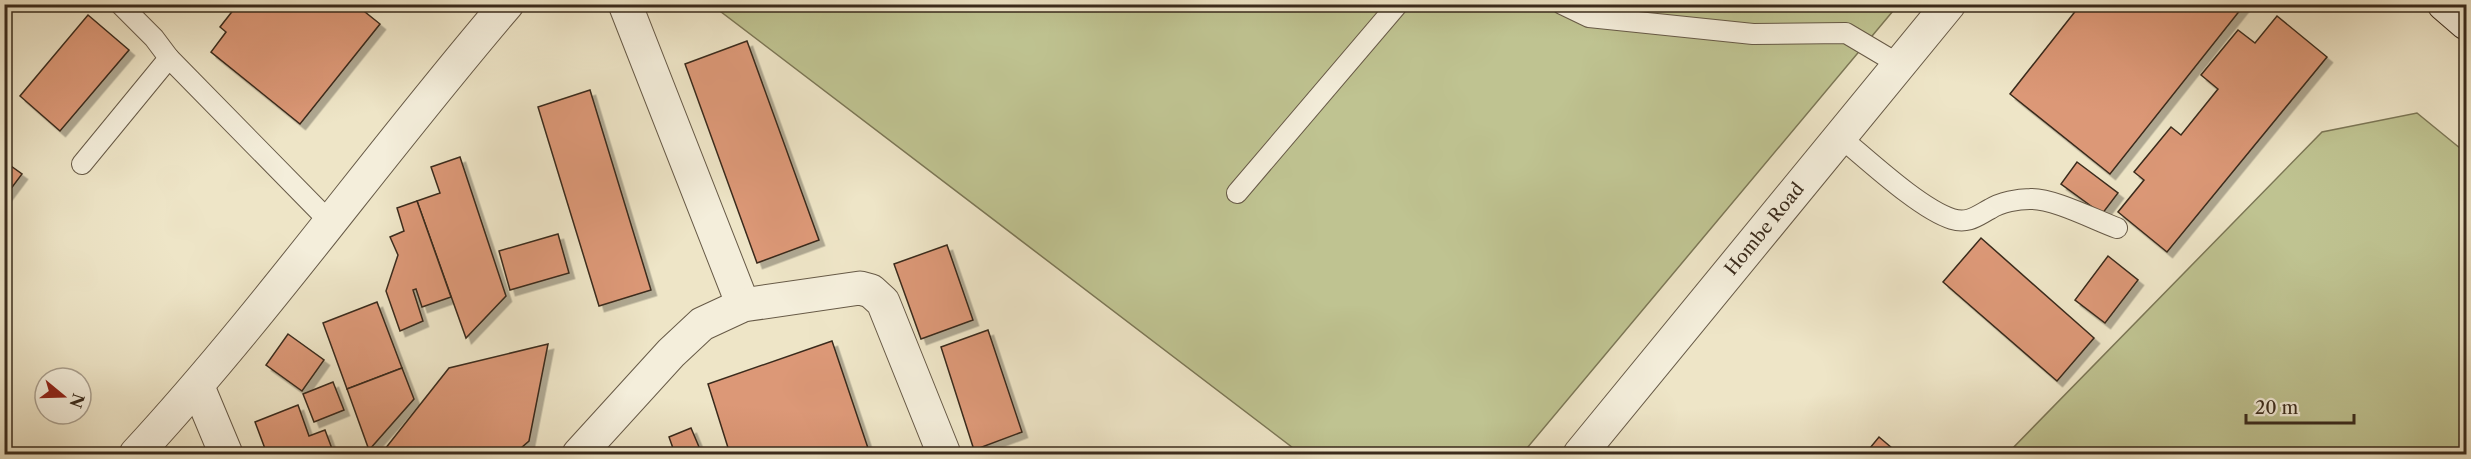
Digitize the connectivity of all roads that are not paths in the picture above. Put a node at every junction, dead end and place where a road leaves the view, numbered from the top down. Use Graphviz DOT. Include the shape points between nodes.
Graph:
graph roads {
  1 [pos="120,4"];
  2 [pos="507,4"];
  3 [pos="625,4"];
  4 [pos="1398,4"];
  5 [pos="1562,4"];
  6 [pos="1949,4"];
  7 [pos="2444,4"];
  8 [pos="2466,23"];
  9 [pos="169,58"];
  10 [pos="1900,64"];
  11 [pos="1840,137"];
  12 [pos="82,164"];
  13 [pos="1237,193"];
  14 [pos="329,221"];
  15 [pos="2117,228"];
  16 [pos="743,305"];
  17 [pos="198,387"];
  18 [pos="136,454"];
  19 [pos="226,454"];
  20 [pos="579,454"];
  21 [pos="944,454"];
  22 [pos="1580,454"];
  1 -- 9 [label="lane"];
  2 -- 14 [label="street"];
  3 -- 16 [label="street"];
  4 -- 13 [label="lane"];
  5 -- 10 [label="lane" via="1589,17 1753,34 1846,33"];
  6 -- 10 [label="street, Hombe Road"];
  7 -- 8 [label="street"];
  9 -- 12 [label="lane"];
  9 -- 14 [label="lane"];
  10 -- 11 [label="street, Hombe Road"];
  11 -- 15 [label="lane" via="1924,204 1952,219 1977,218 2012,201 2039,199"];
  11 -- 22 [label="street, Hombe Road"];
  14 -- 17 [label="street"];
  16 -- 20 [label="street" via="702,324 670,353"];
  16 -- 21 [label="street" via="860,288 871,291 883,302"];
  17 -- 18 [label="street"];
  17 -- 19 [label="street"];
}
